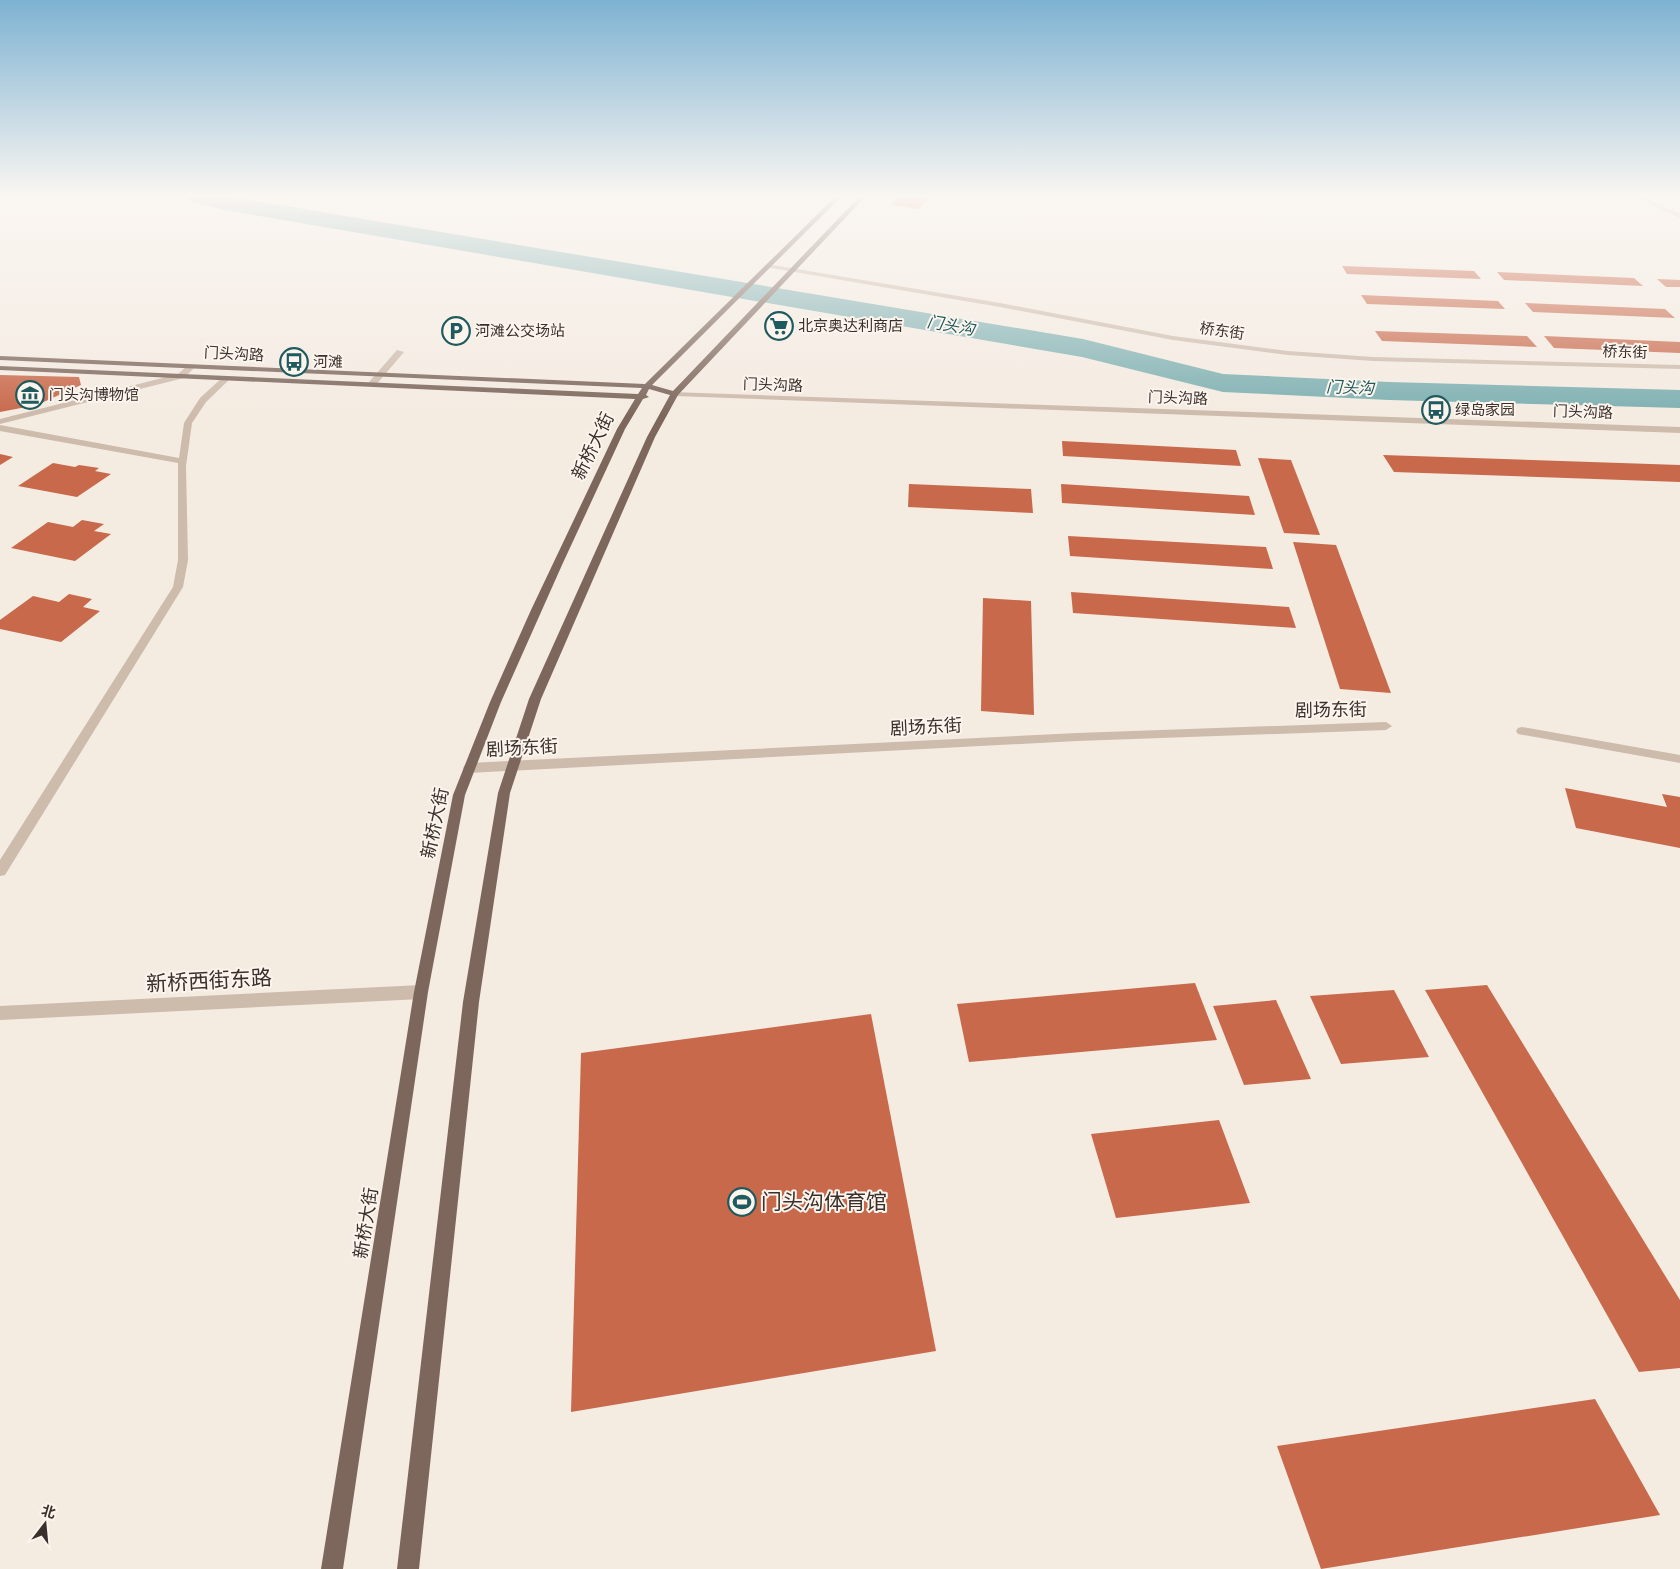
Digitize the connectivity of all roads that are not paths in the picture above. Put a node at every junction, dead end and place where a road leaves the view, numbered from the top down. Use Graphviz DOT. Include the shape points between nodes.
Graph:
graph roads {
  1 [pos="764,269"];
  2 [pos="788,269"];
  3 [pos="793,270"];
  4 [pos="400,352"];
  5 [pos="0,358"];
  6 [pos="192,366"];
  7 [pos="1680,367"];
  8 [pos="0,368"];
  9 [pos="381,375"];
  10 [pos="181,376"];
  11 [pos="227,378"];
  12 [pos="372,384"];
  13 [pos="643,392"];
  14 [pos="675,394"];
  15 [pos="0,422"];
  16 [pos="0,428"];
  17 [pos="1680,430"];
  18 [pos="182,461"];
  19 [pos="1386,726"];
  20 [pos="1522,731"];
  21 [pos="1680,759"];
  22 [pos="512,766"];
  23 [pos="468,768"];
  24 [pos="0,871"];
  25 [pos="421,992"];
  26 [pos="0,1013"];
  27 [pos="332,1569"];
  28 [pos="408,1569"];
  1 -- 13 [label="main road, 新桥大街"];
  2 -- 3 [label="street, 桥东街"];
  3 -- 7 [label="street, 桥东街" via="1173,338 1304,355"];
  3 -- 14 [label="main road"];
  4 -- 9 [label="street"];
  5 -- 6 [label="main road, 门头沟路"];
  6 -- 9 [label="main road, 门头沟路"];
  6 -- 10 [label="street"];
  8 -- 10 [label="main road, 门头沟路"];
  9 -- 12 [label="street"];
  9 -- 13 [label="main road, 门头沟路"];
  10 -- 11 [label="main road, 门头沟路"];
  10 -- 15 [label="street"];
  11 -- 12 [label="main road, 门头沟路"];
  11 -- 18 [label="street" via="204,400 188,423"];
  12 -- 13 [label="main road, 门头沟路"];
  13 -- 14 [label="main road, 门头沟路"];
  13 -- 14 [label="main road, 门头沟路"];
  13 -- 23 [label="main road, 新桥大街" via="621,429 505,678"];
  14 -- 17 [label="street, 门头沟路"];
  14 -- 22 [label="main road" via="651,437 535,699"];
  16 -- 18 [label="street"];
  18 -- 24 [label="street" via="184,560 178,587"];
  19 -- 22 [label="street, 剧场东街" via="1077,737"];
  20 -- 21 [label="street"];
  22 -- 23 [label="street, 剧场东街"];
  22 -- 28 [label="main road" via="504,793 471,1002"];
  23 -- 25 [label="main road, 新桥大街" via="459,795"];
  25 -- 26 [label="street, 新桥西街东路"];
  25 -- 27 [label="main road, 新桥大街"];
}
